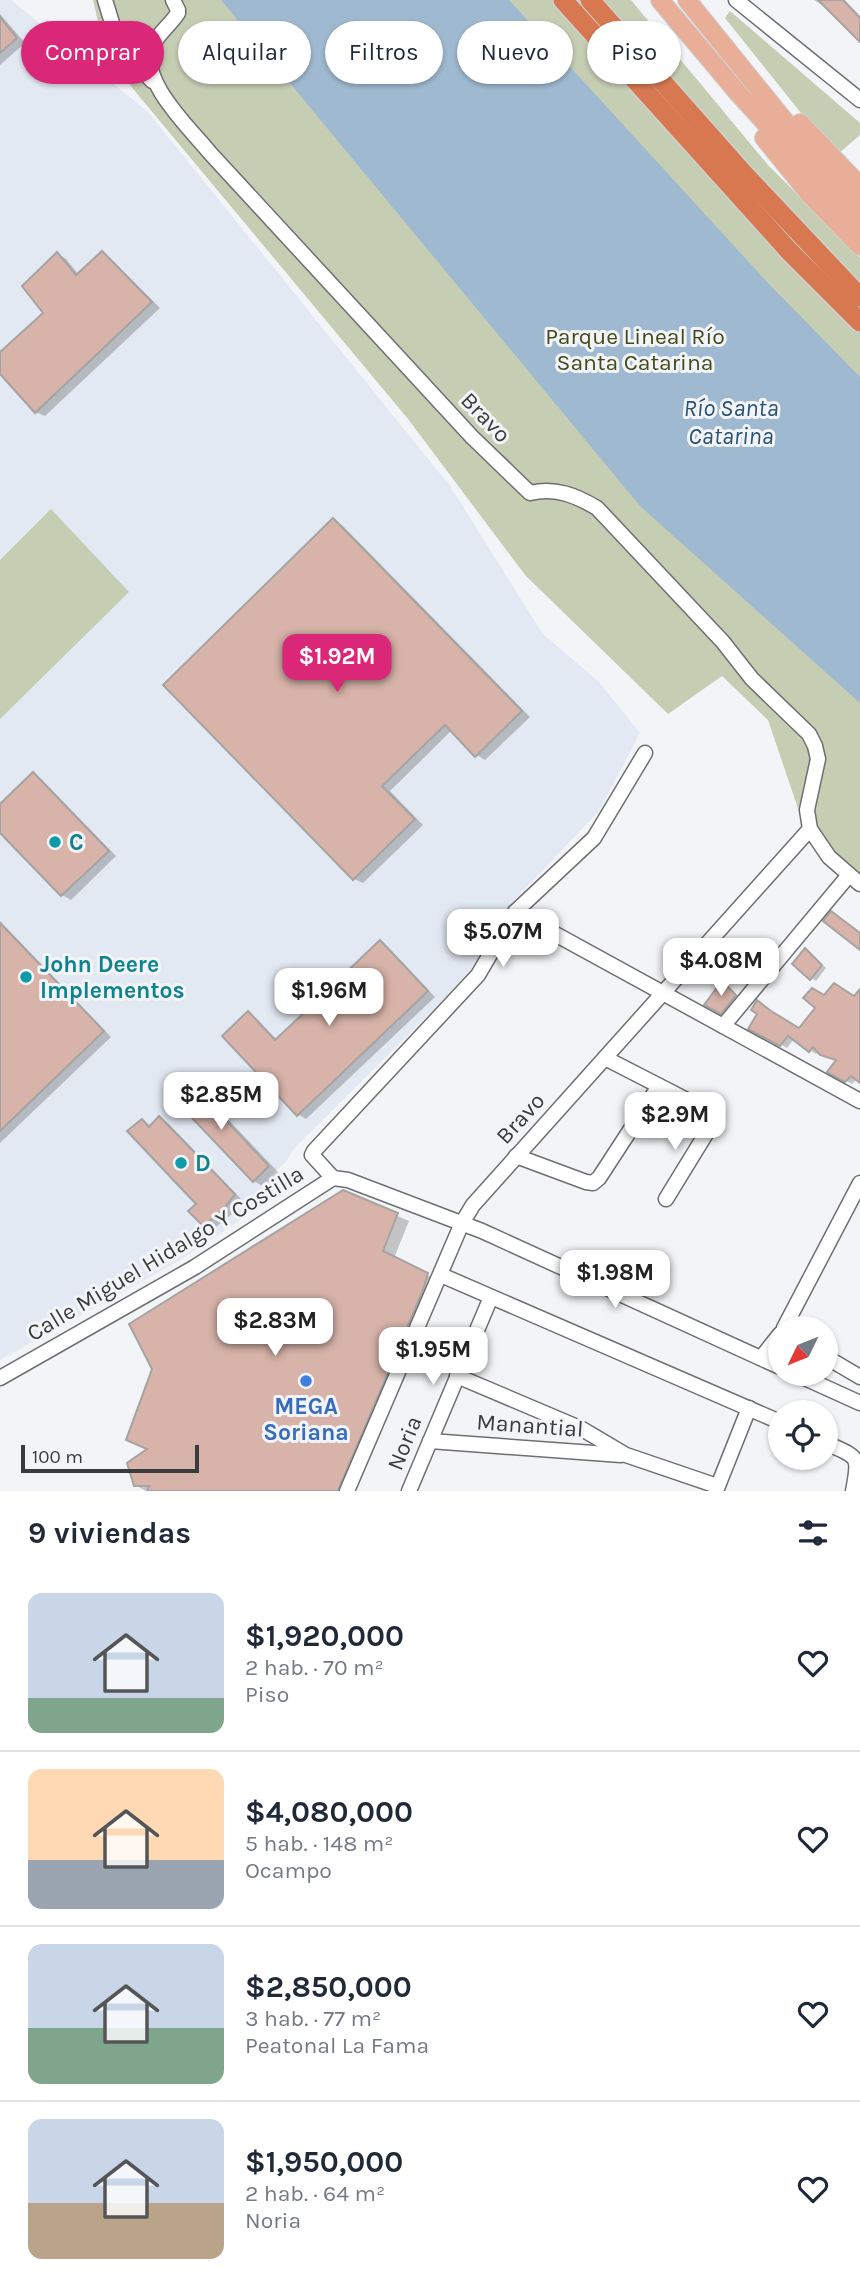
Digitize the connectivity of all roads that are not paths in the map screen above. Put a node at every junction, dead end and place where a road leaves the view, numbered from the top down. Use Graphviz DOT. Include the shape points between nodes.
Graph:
graph roads {
  1 [pos="105,0"];
  2 [pos="173,0"];
  3 [pos="563,0"];
  4 [pos="590,0"];
  5 [pos="660,0"];
  6 [pos="688,0"];
  7 [pos="736,0"];
  8 [pos="750,76"];
  9 [pos="157,87"];
  10 [pos="738,93"];
  11 [pos="860,100"];
  12 [pos="768,114"];
  13 [pos="860,186"];
  14 [pos="860,207"];
  15 [pos="860,227"];
  16 [pos="860,246"];
  17 [pos="860,297"];
  18 [pos="860,322"];
  19 [pos="645,753"];
  20 [pos="810,829"];
  21 [pos="855,880"];
  22 [pos="516,912"];
  23 [pos="662,993"];
  24 [pos="723,1027"];
  25 [pos="604,1058"];
  26 [pos="659,1086"];
  27 [pos="860,1101"];
  28 [pos="516,1156"];
  29 [pos="333,1178"];
  30 [pos="860,1183"];
  31 [pos="666,1199"];
  32 [pos="462,1223"];
  33 [pos="441,1275"];
  34 [pos="491,1297"];
  35 [pos="790,1316"];
  36 [pos="768,1349"];
  37 [pos="761,1358"];
  38 [pos="768,1361"];
  39 [pos="838,1364"];
  40 [pos="457,1376"];
  41 [pos="860,1377"];
  42 [pos="0,1378"];
  43 [pos="822,1386"];
  44 [pos="860,1403"];
  45 [pos="748,1408"];
  46 [pos="768,1417"];
  47 [pos="430,1441"];
  48 [pos="838,1449"];
  49 [pos="626,1455"];
  50 [pos="717,1488"];
  51 [pos="347,1491"];
  52 [pos="409,1491"];
  53 [pos="853,1491"];
  1 -- 9 [label="street" via="119,46"];
  2 -- 9 [label="street, Bravo" via="178,13 152,45 149,57"];
  3 -- 18 [label="highway" via="790,252"];
  4 -- 17 [label="highway"];
  5 -- 10 [label="main road"];
  6 -- 8 [label="main road"];
  7 -- 11 [label="street"];
  8 -- 12 [label="main road"];
  8 -- 13 [label="main road"];
  9 -- 20 [label="street, Bravo" via="210,153 503,468 530,493 564,492 597,509 752,679 809,734 818,759 807,810"];
  10 -- 12 [label="main road"];
  10 -- 16 [label="main road" via="748,118 812,197"];
  12 -- 14 [label="main road"];
  12 -- 15 [label="main road"];
  19 -- 22 [label="street" via="595,836"];
  20 -- 21 [label="street" via="829,857"];
  20 -- 23 [label="street, Bravo"];
  21 -- 24 [label="street"];
  22 -- 23 [label="street"];
  22 -- 29 [label="street" via="478,975 314,1151 312,1155"];
  23 -- 24 [label="street"];
  23 -- 25 [label="street, Bravo"];
  24 -- 27 [label="street"];
  25 -- 26 [label="street"];
  25 -- 28 [label="street, Bravo"];
  26 -- 28 [label="street" via="593,1183"];
  26 -- 31 [label="street" via="715,1116"];
  28 -- 32 [label="street, Bravo" via="472,1205"];
  29 -- 32 [label="street, Calle Miguel Hidalgo Y Costilla"];
  29 -- 42 [label="street, Calle Miguel Hidalgo Y Costilla" via="195,1267"];
  30 -- 35 [label="street"];
  32 -- 33 [label="street, Bravo"];
  32 -- 37 [label="street, Calle Miguel Hidalgo Y Costilla"];
  33 -- 34 [label="street"];
  33 -- 51 [label="street, Bravo"];
  34 -- 40 [label="street, Noria"];
  34 -- 45 [label="street"];
  36 -- 37 [label="street"];
  37 -- 38 [label="street, Calle Miguel Hidalgo Y Costilla"];
  39 -- 41 [label="street"];
  40 -- 47 [label="street, Noria"];
  40 -- 49 [label="street, Manantial" via="582,1429"];
  43 -- 44 [label="street"];
  45 -- 46 [label="street"];
  45 -- 50 [label="street"];
  47 -- 49 [label="street, Manantial"];
  47 -- 52 [label="street, Noria"];
  48 -- 53 [label="street" via="858,1462"];
  49 -- 50 [label="street, Manantial"];
}
